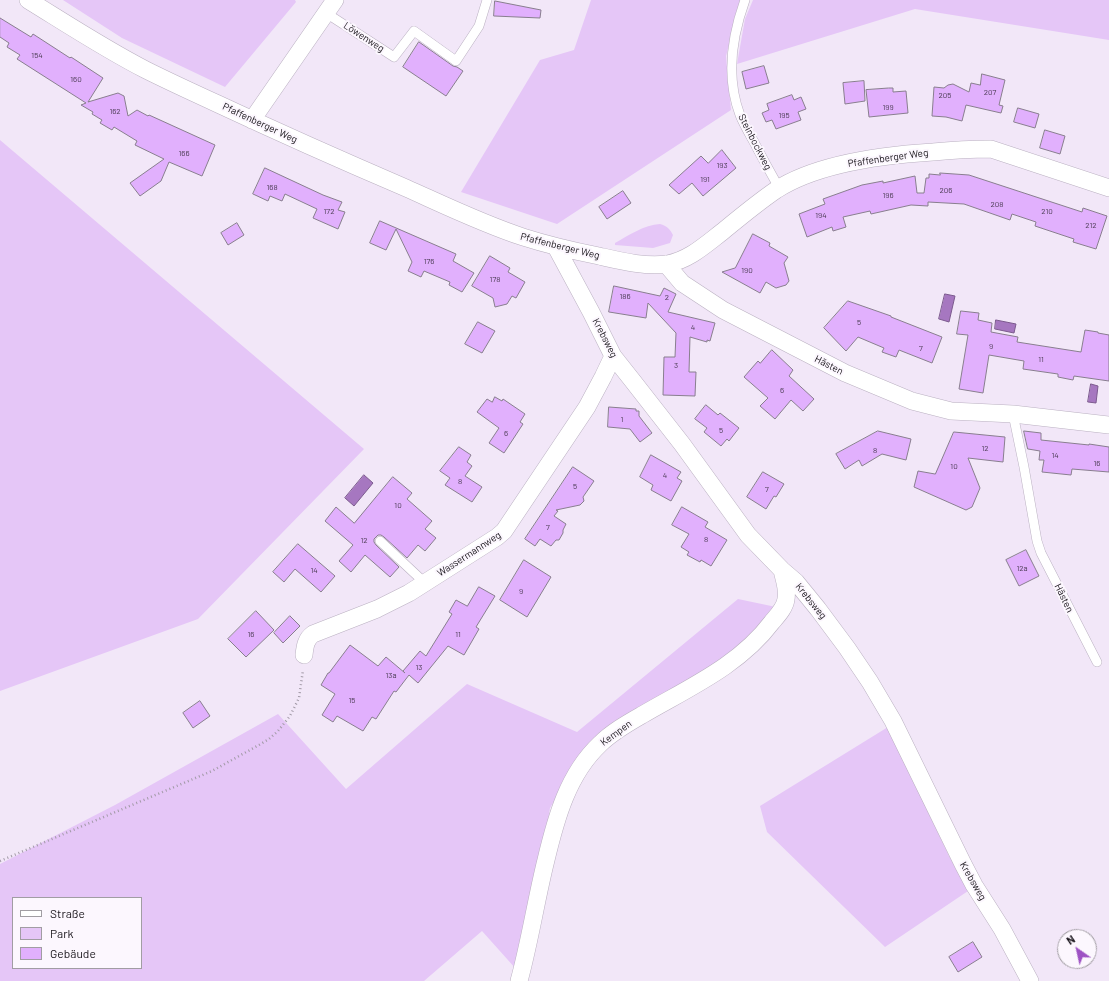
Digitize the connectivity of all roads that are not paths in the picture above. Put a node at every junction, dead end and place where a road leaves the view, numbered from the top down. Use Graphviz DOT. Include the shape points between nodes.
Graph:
graph roads {
  1 [pos="28,0"];
  2 [pos="487,0"];
  3 [pos="745,0"];
  4 [pos="331,6"];
  5 [pos="252,120"];
  6 [pos="779,188"];
  7 [pos="1109,188"];
  8 [pos="556,247"];
  9 [pos="666,264"];
  10 [pos="613,356"];
  11 [pos="1013,414"];
  12 [pos="1109,425"];
  13 [pos="380,541"];
  14 [pos="782,570"];
  15 [pos="425,583"];
  16 [pos="304,655"];
  17 [pos="1097,662"];
  18 [pos="519,981"];
  19 [pos="1030,981"];
  1 -- 5 [label="street, Pfaffenberger Weg" via="146,70"];
  2 -- 4 [label="lane, Löwenweg" via="479,26 456,61 414,31 394,56"];
  3 -- 6 [label="lane, Steinbockweg" via="736,28 733,51 732,76 735,100 746,129"];
  4 -- 5 [label="street, Löwenweg"];
  5 -- 8 [label="street, Pfaffenberger Weg" via="490,225"];
  6 -- 7 [label="street, Pfaffenberger Weg" via="810,174 858,161 903,154 992,149"];
  6 -- 9 [label="street, Pfaffenberger Weg" via="701,248 676,262"];
  8 -- 9 [label="street, Pfaffenberger Weg" via="642,264"];
  8 -- 10 [label="street, Krebsweg"];
  9 -- 11 [label="street, Hästen" via="682,283 723,310 845,373 912,401 938,408"];
  10 -- 14 [label="street, Krebsweg" via="682,444 748,535"];
  10 -- 15 [label="street, Wassermannweg" via="587,407 504,531"];
  11 -- 12 [label="street, Hästen"];
  11 -- 17 [label="lane, Hästen" via="1041,553"];
  13 -- 15 [label="lane"];
  14 -- 18 [label="street, Kempen" via="787,589 786,601 770,626 743,653 703,681 621,727 600,743 576,774 551,838"];
  14 -- 19 [label="street, Krebsweg" via="796,582 818,609 882,702 974,885 1002,929"];
  15 -- 16 [label="street, Wassermannweg" via="377,609 313,634 308,638"];
}
